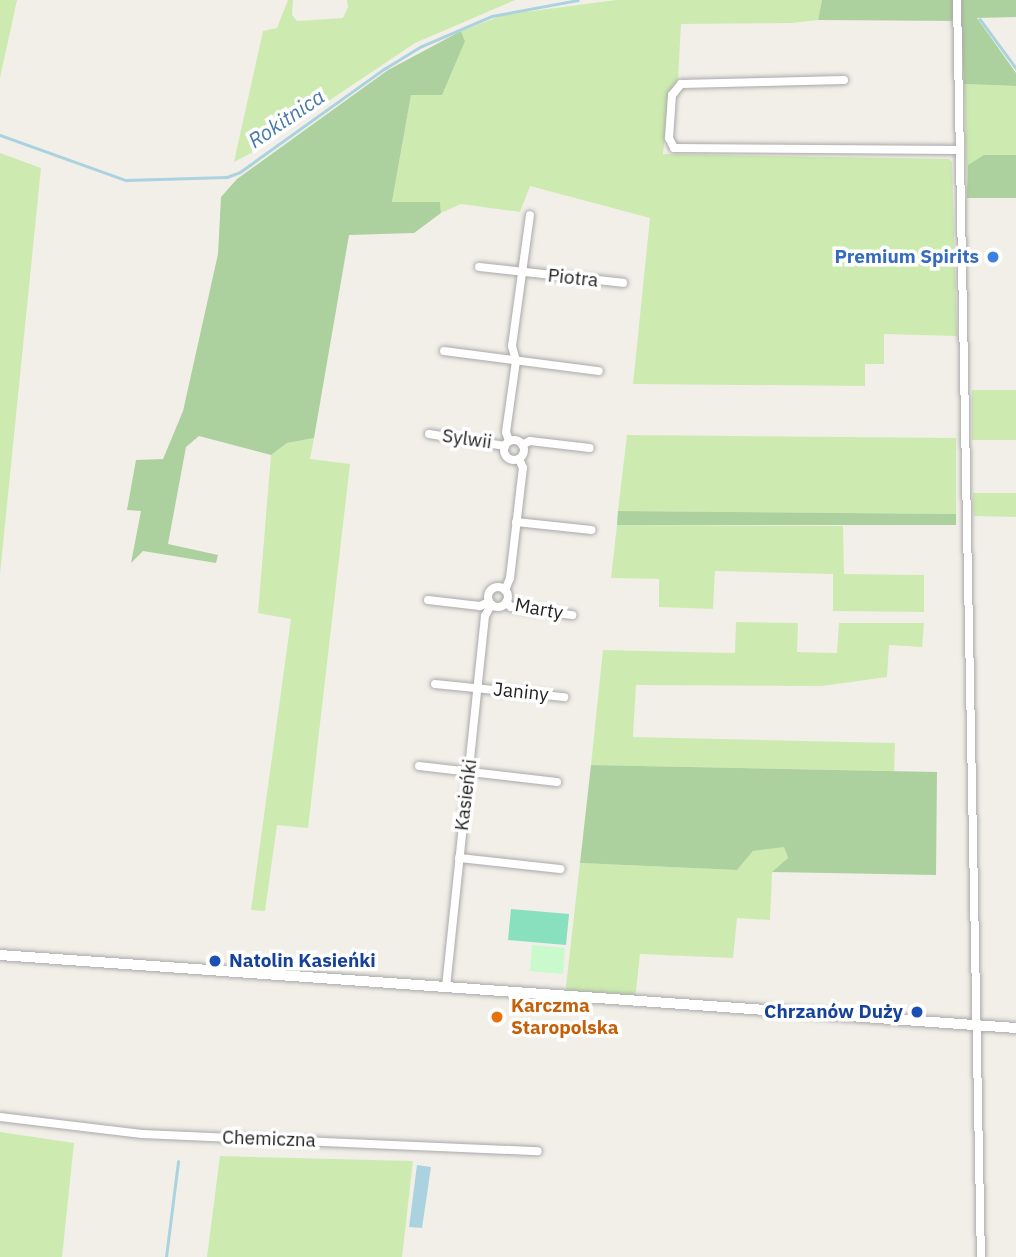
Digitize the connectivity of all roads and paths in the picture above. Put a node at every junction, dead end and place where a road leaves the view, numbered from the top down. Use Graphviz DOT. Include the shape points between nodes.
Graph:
graph roads {
  1 [pos="957,0"];
  2 [pos="845,80"];
  3 [pos="960,150"];
  4 [pos="530,215"];
  5 [pos="479,267"];
  6 [pos="522,272"];
  7 [pos="623,283"];
  8 [pos="444,351"];
  9 [pos="516,361"];
  10 [pos="599,371"];
  11 [pos="429,434"];
  12 [pos="507,444"];
  13 [pos="523,445"];
  14 [pos="590,448"];
  15 [pos="519,458"];
  16 [pos="516,522"];
  17 [pos="592,530"];
  18 [pos="505,590"];
  19 [pos="428,600"];
  20 [pos="490,603"];
  21 [pos="506,603"];
  22 [pos="572,615"];
  23 [pos="435,684"];
  24 [pos="477,688"];
  25 [pos="564,697"];
  26 [pos="419,766"];
  27 [pos="469,772"];
  28 [pos="557,782"];
  29 [pos="459,858"];
  30 [pos="560,869"];
  31 [pos="0,955"];
  32 [pos="446,987"];
  33 [pos="976,1026"];
  34 [pos="1016,1028"];
  35 [pos="0,1117"];
  36 [pos="538,1151"];
  37 [pos="981,1257"];
  1 -- 3 [label="street"];
  2 -- 3 [label="street" via="681,84 672,95 668,138 674,148"];
  3 -- 33 [label="street"];
  4 -- 6 [label="street"];
  5 -- 6 [label="street, Piotra"];
  6 -- 7 [label="street, Piotra"];
  6 -- 9 [label="street" via="512,346"];
  8 -- 9 [label="street"];
  9 -- 10 [label="street"];
  9 -- 12 [label="street"];
  11 -- 12 [label="street, Sylwii"];
  12 -- 13 [label="street" via="518,441"];
  12 -- 15 [label="street" via="508,458"];
  13 -- 14 [label="street" via="530,441"];
  13 -- 15 [label="street"];
  15 -- 16 [label="street" via="523,468"];
  16 -- 17 [label="street"];
  16 -- 18 [label="street"];
  18 -- 20 [label="street" via="493,588"];
  18 -- 21 [label="street"];
  19 -- 20 [label="street"];
  20 -- 21 [label="street" via="499,607"];
  20 -- 24 [label="street, Kasieńki"];
  21 -- 22 [label="street, Marty"];
  23 -- 24 [label="street, Janiny"];
  24 -- 25 [label="street, Janiny"];
  24 -- 27 [label="street, Kasieńki"];
  26 -- 27 [label="street"];
  27 -- 28 [label="street"];
  27 -- 29 [label="street, Kasieńki"];
  29 -- 30 [label="street"];
  29 -- 32 [label="street, Kasieńki"];
  31 -- 32 [label="street"];
  32 -- 33 [label="street"];
  33 -- 34 [label="street"];
  33 -- 37 [label="street"];
  35 -- 36 [label="street, Chemiczna" via="142,1134"];
}
